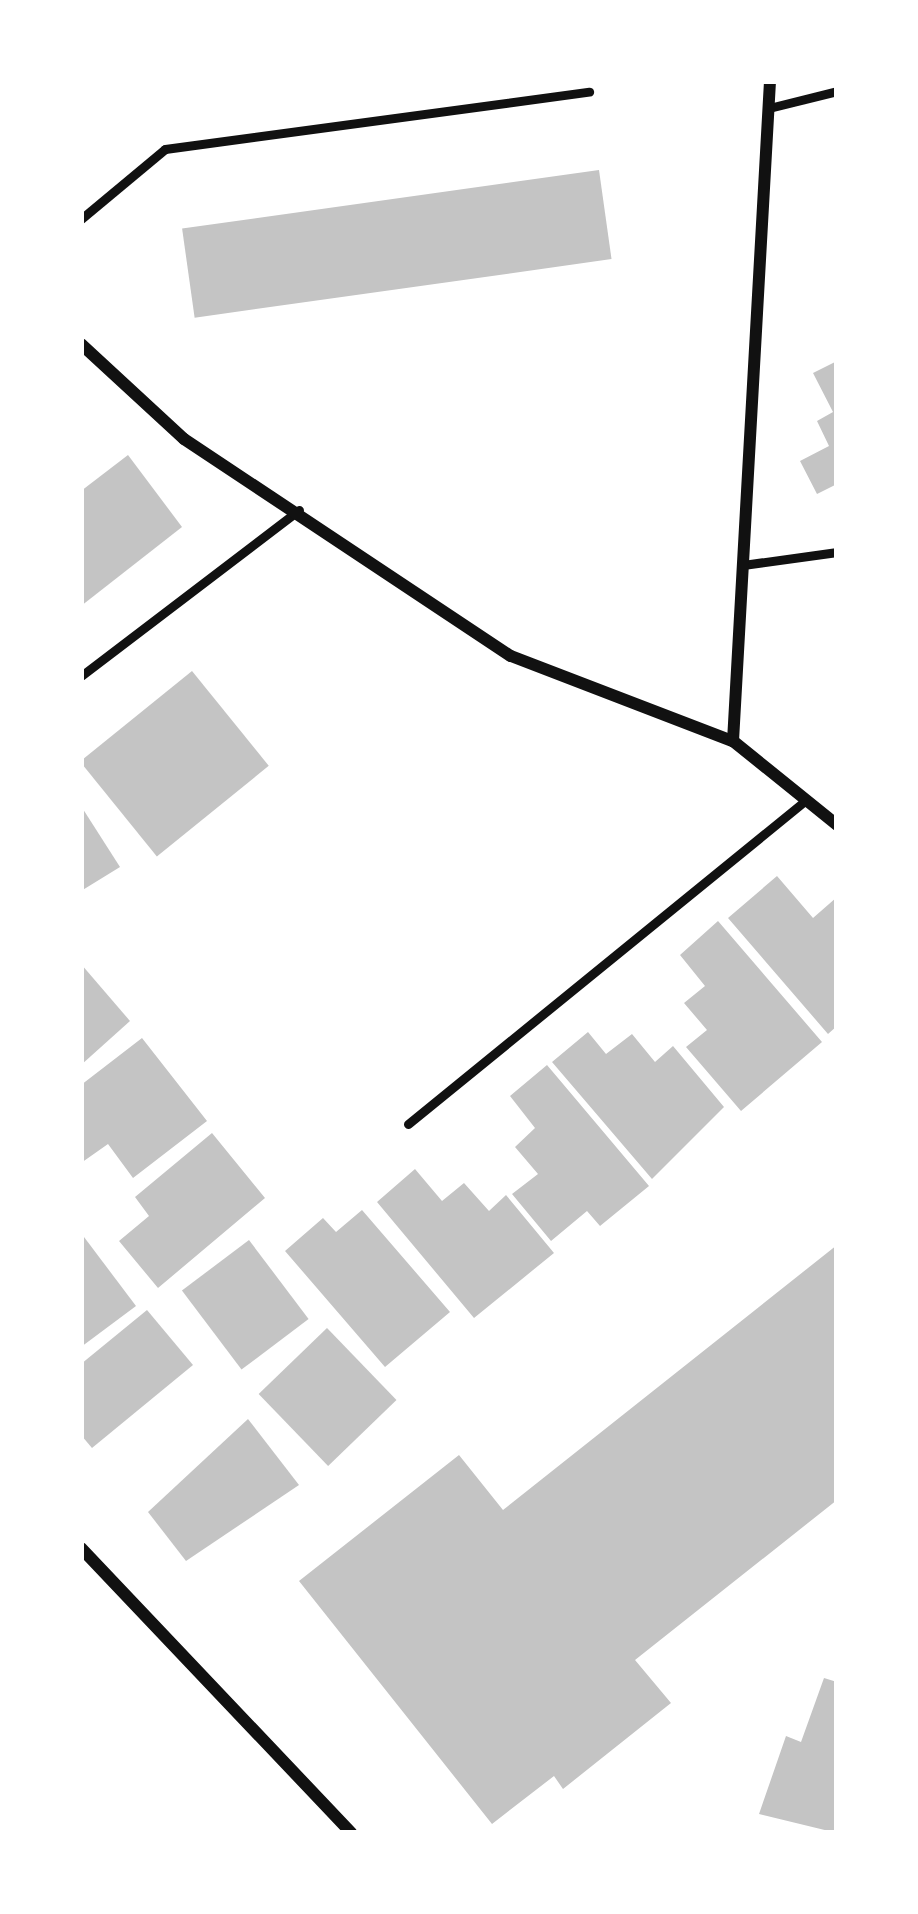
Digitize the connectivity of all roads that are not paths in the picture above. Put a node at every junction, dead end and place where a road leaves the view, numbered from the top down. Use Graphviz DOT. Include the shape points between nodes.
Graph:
graph roads {
  1 [pos="770,81"];
  2 [pos="837,91"];
  3 [pos="589,92"];
  4 [pos="770,108"];
  5 [pos="81,219"];
  6 [pos="81,344"];
  7 [pos="299,510"];
  8 [pos="837,552"];
  9 [pos="743,565"];
  10 [pos="81,676"];
  11 [pos="733,740"];
  12 [pos="806,800"];
  13 [pos="837,825"];
  14 [pos="408,1124"];
  15 [pos="81,1548"];
  16 [pos="351,1833"];
  1 -- 4 [label="street"];
  2 -- 4 [label="lane"];
  3 -- 5 [label="lane" via="165,149"];
  4 -- 9 [label="street"];
  6 -- 7 [label="street" via="184,440"];
  7 -- 10 [label="lane"];
  7 -- 11 [label="street" via="511,656"];
  8 -- 9 [label="lane"];
  9 -- 11 [label="street"];
  11 -- 12 [label="street"];
  12 -- 13 [label="street"];
  12 -- 14 [label="lane"];
  15 -- 16 [label="street"];
}
